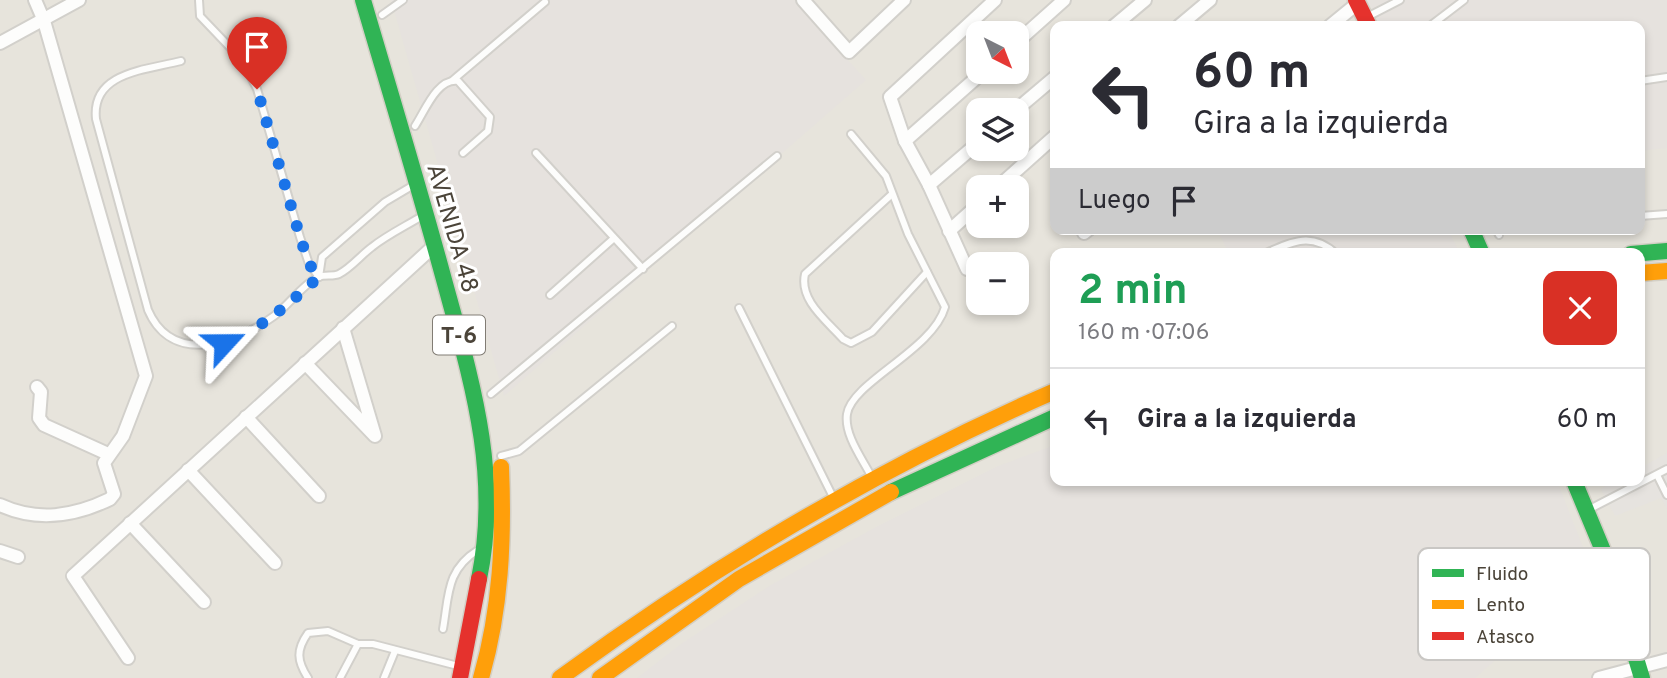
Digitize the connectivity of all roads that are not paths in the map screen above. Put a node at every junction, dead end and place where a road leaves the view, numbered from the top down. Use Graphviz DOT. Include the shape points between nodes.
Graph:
graph roads {
  1 [pos="35,0"];
  2 [pos="79,0"];
  3 [pos="199,0"];
  4 [pos="363,0"];
  5 [pos="404,0"];
  6 [pos="904,0"];
  7 [pos="995,0"];
  8 [pos="1064,0"];
  9 [pos="1145,0"];
  10 [pos="1210,0"];
  11 [pos="1400,0"];
  12 [pos="1464,0"];
  13 [pos="807,1"];
  14 [pos="1357,1"];
  15 [pos="545,2"];
  16 [pos="380,8"];
  17 [pos="44,20"];
  18 [pos="1120,21"];
  19 [pos="1185,21"];
  20 [pos="1335,21"];
  21 [pos="1367,21"];
  22 [pos="1368,21"];
  23 [pos="1437,21"];
  24 [pos="1029,31"];
  25 [pos="0,43"];
  26 [pos="181,61"];
  27 [pos="1667,77"];
  28 [pos="453,80"];
  29 [pos="1645,80"];
  30 [pos="1050,81"];
  31 [pos="969,84"];
  32 [pos="1029,99"];
  33 [pos="415,126"];
  34 [pos="851,134"];
  35 [pos="1050,140"];
  36 [pos="905,141"];
  37 [pos="463,153"];
  38 [pos="536,153"];
  39 [pos="966,153"];
  40 [pos="777,156"];
  41 [pos="1011,175"];
  42 [pos="417,183"];
  43 [pos="929,185"];
  44 [pos="891,195"];
  45 [pos="426,214"];
  46 [pos="1667,214"];
  47 [pos="966,216"];
  48 [pos="1645,216"];
  49 [pos="949,231"];
  50 [pos="613,239"];
  51 [pos="434,246"];
  52 [pos="1278,248"];
  53 [pos="1330,248"];
  54 [pos="1667,251"];
  55 [pos="1645,253"];
  56 [pos="966,268"];
  57 [pos="643,269"];
  58 [pos="1667,271"];
  59 [pos="928,272"];
  60 [pos="1645,273"];
  61 [pos="319,277"];
  62 [pos="550,295"];
  63 [pos="739,308"];
  64 [pos="672,326"];
  65 [pos="343,328"];
  66 [pos="305,363"];
  67 [pos="37,387"];
  68 [pos="1050,393"];
  69 [pos="491,394"];
  70 [pos="246,417"];
  71 [pos="1050,419"];
  72 [pos="108,454"];
  73 [pos="501,456"];
  74 [pos="1667,469"];
  75 [pos="188,470"];
  76 [pos="1657,475"];
  77 [pos="871,476"];
  78 [pos="1645,481"];
  79 [pos="1576,486"];
  80 [pos="1635,486"];
  81 [pos="1667,495"];
  82 [pos="319,496"];
  83 [pos="832,497"];
  84 [pos="0,505"];
  85 [pos="1586,511"];
  86 [pos="130,523"];
  87 [pos="486,546"];
  88 [pos="1602,548"];
  89 [pos="0,551"];
  90 [pos="18,557"];
  91 [pos="275,563"];
  92 [pos="204,602"];
  93 [pos="443,629"];
  94 [pos="358,644"];
  95 [pos="396,651"];
  96 [pos="128,658"];
  97 [pos="488,659"];
  98 [pos="1667,660"];
  99 [pos="462,672"];
  100 [pos="1640,672"];
  101 [pos="307,678"];
  102 [pos="340,678"];
  103 [pos="384,678"];
  104 [pos="481,678"];
  105 [pos="496,678"];
  106 [pos="560,678"];
  107 [pos="600,678"];
  108 [pos="1599,678"];
  1 -- 17 [label="street"];
  2 -- 17 [label="street"];
  3 -- 61 [label="lane" via="200,16 242,60 257,89 300,237"];
  4 -- 42 [label="main road, AVENIDA 48 / T-6"];
  5 -- 16 [label="lane"];
  6 -- 13 [label="street" via="849,52"];
  7 -- 36 [label="street" via="890,96"];
  8 -- 24 [label="street"];
  9 -- 18 [label="street"];
  10 -- 19 [label="street"];
  11 -- 22 [label="lane"];
  12 -- 23 [label="lane"];
  14 -- 20 [label="street"];
  14 -- 21 [label="main road"];
  15 -- 28 [label="lane"];
  16 -- 33 [label="main road, AVENIDA 48 / T-6"];
  17 -- 25 [label="street"];
  17 -- 72 [label="street" via="146,376 123,436"];
  26 -- 61 [label="lane" via="116,78 94,103 154,325 170,338 189,344 224,343 257,328"];
  27 -- 29 [label="lane"];
  28 -- 33 [label="lane" via="441,87"];
  28 -- 37 [label="lane" via="490,117 488,131"];
  30 -- 32 [label="street"];
  31 -- 36 [label="street"];
  33 -- 69 [label="main road, AVENIDA 48 / T-6"];
  34 -- 44 [label="lane" via="886,176"];
  35 -- 41 [label="street"];
  36 -- 43 [label="street"];
  38 -- 50 [label="lane"];
  39 -- 43 [label="street"];
  40 -- 57 [label="lane"];
  42 -- 45 [label="main road, AVENIDA 48 / T-6"];
  42 -- 61 [label="lane" via="385,202 322,257"];
  43 -- 49 [label="street"];
  44 -- 59 [label="lane"];
  44 -- 59 [label="lane" via="805,274 805,295 842,339 851,342 873,332"];
  45 -- 51 [label="main road, AVENIDA 48 / T-6"];
  45 -- 61 [label="lane" via="374,245 338,275"];
  46 -- 48 [label="lane"];
  47 -- 49 [label="street"];
  49 -- 56 [label="street"];
  50 -- 57 [label="lane"];
  50 -- 62 [label="lane"];
  51 -- 65 [label="street"];
  51 -- 87 [label="main road, AVENIDA 48 / T-6" via="485,447"];
  52 -- 53 [label="lane" via="1313,240"];
  54 -- 55 [label="main road"];
  57 -- 69 [label="lane"];
  58 -- 60 [label="main road"];
  59 -- 77 [label="lane" via="945,307 941,322 852,401 847,415 851,438"];
  63 -- 83 [label="lane"];
  64 -- 73 [label="lane" via="519,450"];
  65 -- 66 [label="street"];
  65 -- 66 [label="street" via="374,436"];
  66 -- 70 [label="street"];
  67 -- 72 [label="street" via="41,392 39,418 44,425"];
  68 -- 77 [label="main road"];
  69 -- 73 [label="main road, AVENIDA 48 / T-6"];
  70 -- 75 [label="street"];
  70 -- 82 [label="street"];
  71 -- 107 [label="main road" via="887,494 739,579"];
  72 -- 84 [label="street" via="104,463 114,494 105,502 47,518 23,516"];
  73 -- 97 [label="main road, AVENIDA 48 / T-6" via="503,502"];
  74 -- 76 [label="lane"];
  75 -- 86 [label="street"];
  75 -- 91 [label="street"];
  76 -- 78 [label="lane"];
  76 -- 81 [label="lane"];
  77 -- 83 [label="main road"];
  79 -- 85 [label="main road"];
  80 -- 85 [label="lane"];
  83 -- 106 [label="main road" via="737,553"];
  85 -- 88 [label="main road"];
  86 -- 92 [label="street"];
  86 -- 96 [label="street" via="73,576"];
  87 -- 93 [label="lane" via="452,575"];
  87 -- 99 [label="main road, AVENIDA 48 / T-6"];
  89 -- 90 [label="street"];
  94 -- 95 [label="lane"];
  94 -- 101 [label="lane" via="328,631 308,633 299,645 299,662"];
  94 -- 102 [label="lane"];
  95 -- 99 [label="lane"];
  95 -- 103 [label="lane"];
  97 -- 104 [label="main road, AVENIDA 48 / T-6"];
  97 -- 105 [label="main road"];
  98 -- 100 [label="street"];
  100 -- 108 [label="street"];
}
